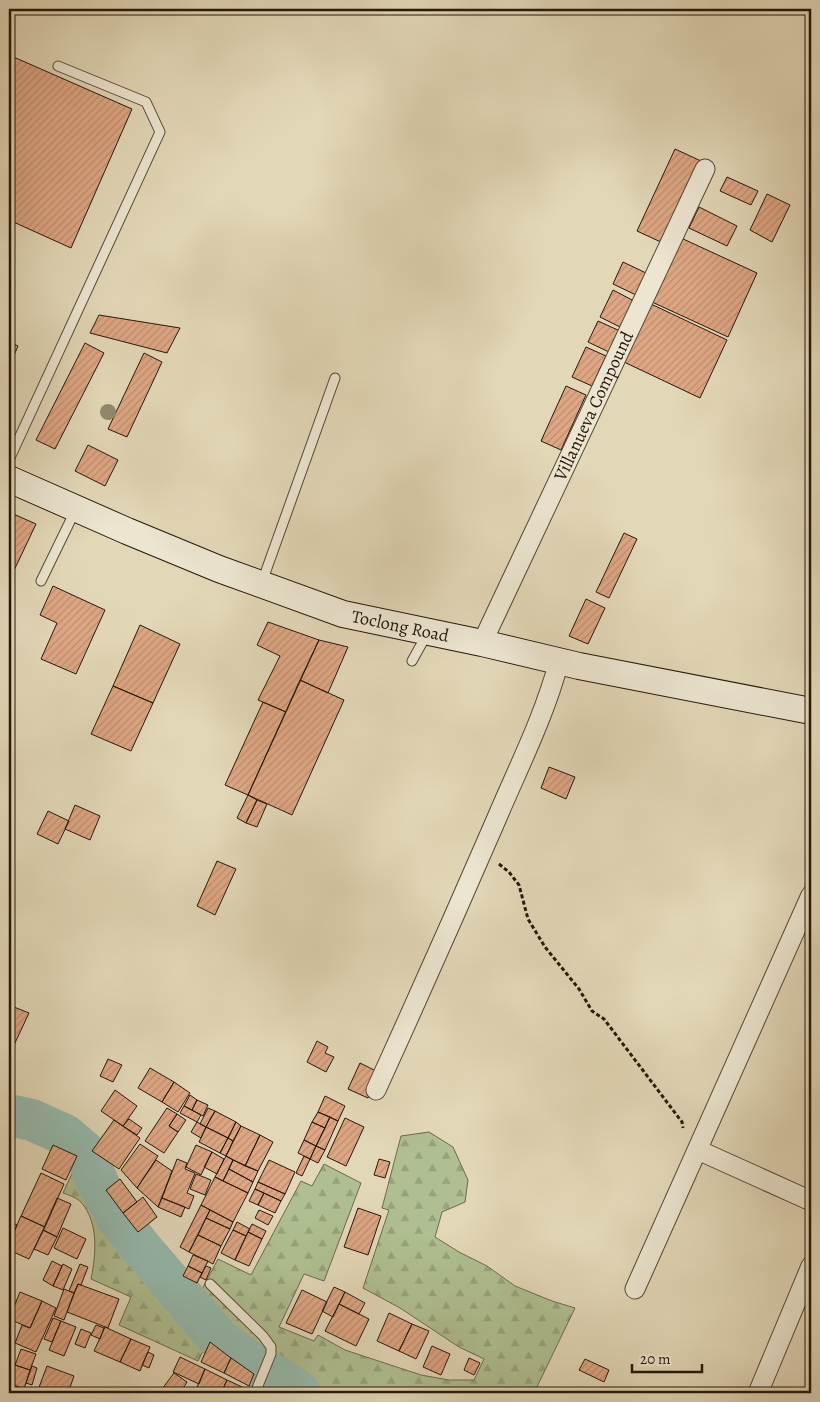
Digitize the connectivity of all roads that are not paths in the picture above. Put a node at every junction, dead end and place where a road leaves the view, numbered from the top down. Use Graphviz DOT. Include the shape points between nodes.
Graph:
graph roads {
  1 [pos="58,66"];
  2 [pos="705,169"];
  3 [pos="335,378"];
  4 [pos="9,460"];
  5 [pos="9,478"];
  6 [pos="76,509"];
  7 [pos="41,581"];
  8 [pos="261,585"];
  9 [pos="428,632"];
  10 [pos="482,643"];
  11 [pos="559,661"];
  12 [pos="412,662"];
  13 [pos="811,711"];
  14 [pos="811,894"];
  15 [pos="376,1090"];
  16 [pos="697,1152"];
  17 [pos="811,1201"];
  18 [pos="811,1266"];
  19 [pos="210,1284"];
  20 [pos="635,1289"];
  21 [pos="255,1393"];
  22 [pos="758,1393"];
  1 -- 4 [label="lane" via="146,102 160,132"];
  2 -- 10 [label="street, Villanueva Compound"];
  3 -- 8 [label="lane"];
  5 -- 6 [label="street, Toclong Road"];
  6 -- 7 [label="lane"];
  6 -- 8 [label="street, Toclong Road"];
  8 -- 9 [label="street, Toclong Road" via="343,614"];
  9 -- 10 [label="street, Toclong Road"];
  9 -- 12 [label="lane"];
  10 -- 11 [label="street, Toclong Road"];
  11 -- 13 [label="street, Toclong Road"];
  11 -- 15 [label="street" via="554,682 490,833"];
  14 -- 16 [label="street"];
  16 -- 17 [label="street"];
  16 -- 20 [label="street"];
  18 -- 22 [label="street"];
  19 -- 21 [label="lane" via="271,1347"];
}
